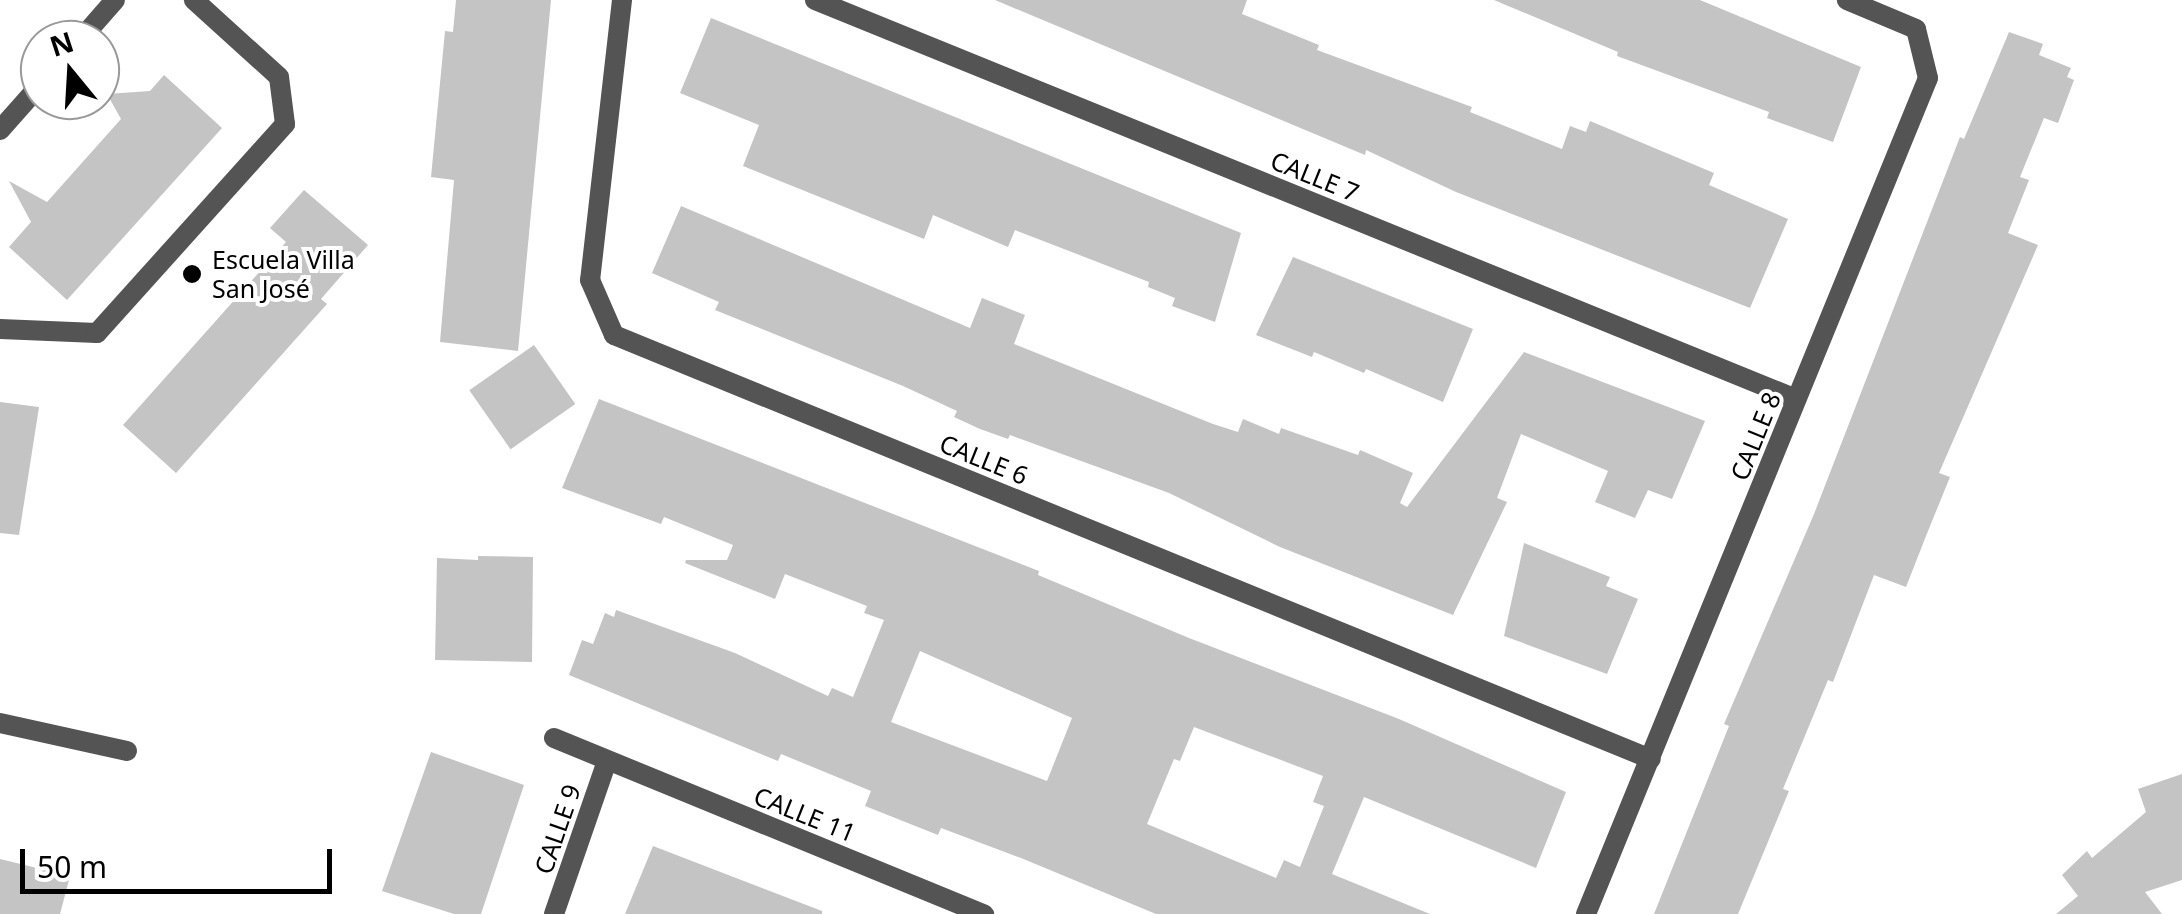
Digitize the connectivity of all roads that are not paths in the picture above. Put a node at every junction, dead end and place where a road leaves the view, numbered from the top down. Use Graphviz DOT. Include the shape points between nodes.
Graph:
graph roads {
  1 [pos="115,0"];
  2 [pos="194,0"];
  3 [pos="622,0"];
  4 [pos="815,0"];
  5 [pos="1854,3"];
  6 [pos="98,20"];
  7 [pos="20,108"];
  8 [pos="0,130"];
  9 [pos="0,328"];
  10 [pos="1796,399"];
  11 [pos="0,723"];
  12 [pos="554,738"];
  13 [pos="127,751"];
  14 [pos="1650,758"];
  15 [pos="607,761"];
  16 [pos="554,914"];
  17 [pos="984,914"];
  18 [pos="1586,914"];
  1 -- 6 [label="street"];
  2 -- 9 [label="street" via="279,76 285,124 97,333"];
  3 -- 14 [label="street, CALLE 6" via="590,280 614,335"];
  4 -- 10 [label="street, CALLE 7"];
  5 -- 10 [label="street, CALLE 8" via="1916,29 1928,78"];
  7 -- 8 [label="street"];
  10 -- 14 [label="street, CALLE 8"];
  11 -- 13 [label="street"];
  12 -- 15 [label="street, CALLE 11"];
  14 -- 18 [label="street, CALLE 8"];
  15 -- 16 [label="street, CALLE 9"];
  15 -- 17 [label="street, CALLE 11"];
}
